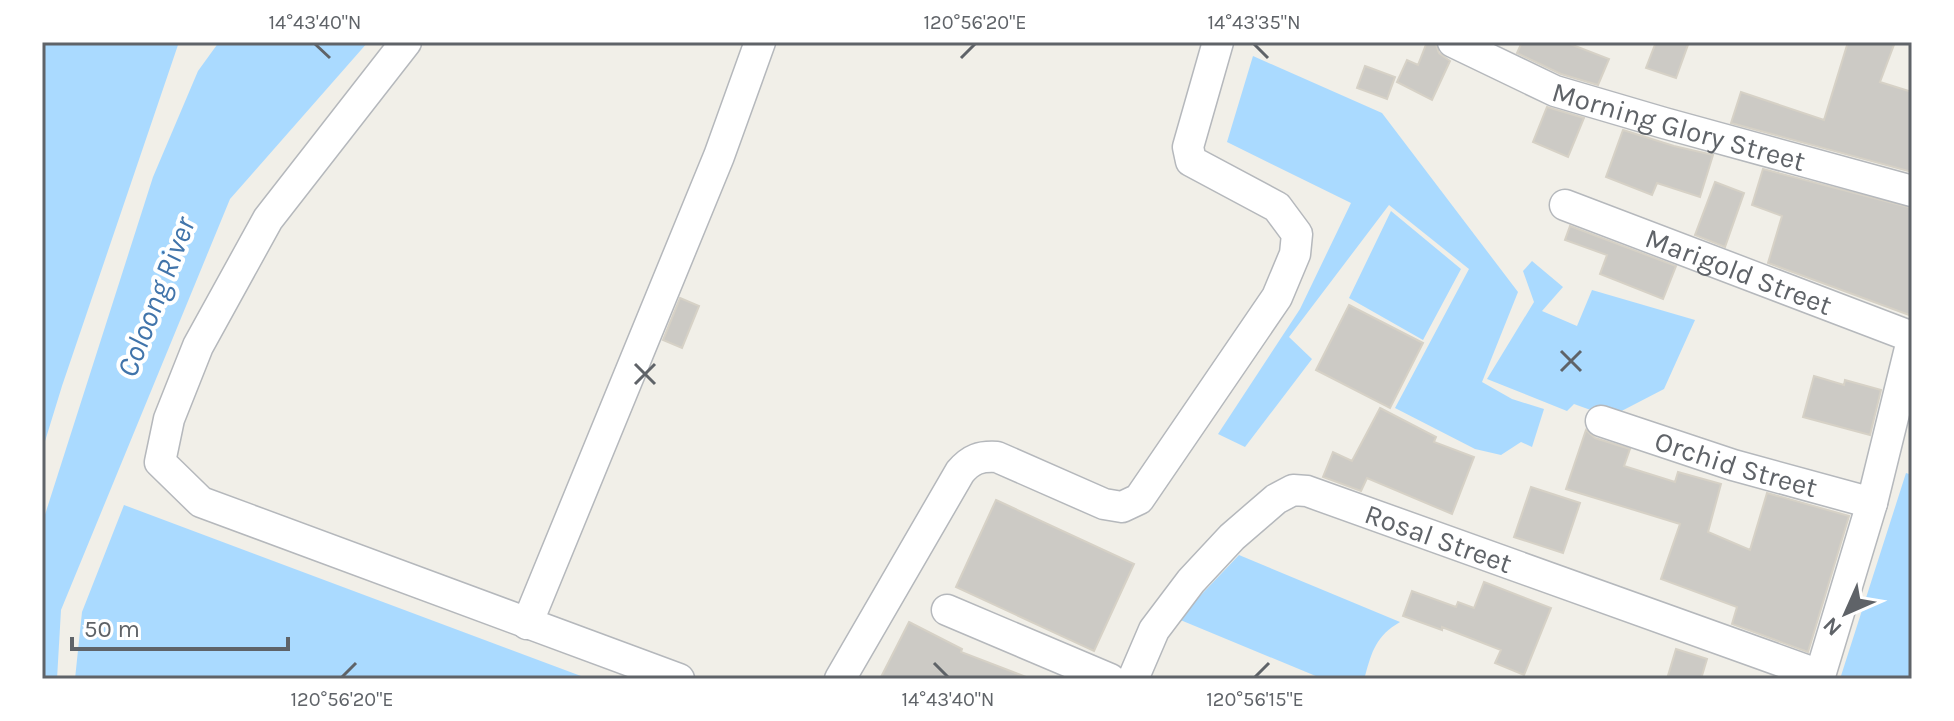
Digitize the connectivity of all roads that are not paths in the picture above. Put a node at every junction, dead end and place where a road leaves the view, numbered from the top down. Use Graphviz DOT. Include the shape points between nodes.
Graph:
graph roads {
  1 [pos="406,42"];
  2 [pos="760,42"];
  3 [pos="1218,42"];
  4 [pos="1453,42"];
  5 [pos="1505,54"];
  6 [pos="1912,191"];
  7 [pos="1565,205"];
  8 [pos="1912,338"];
  9 [pos="1601,421"];
  10 [pos="1872,503"];
  11 [pos="947,610"];
  12 [pos="527,624"];
  13 [pos="1820,677"];
  14 [pos="679,679"];
  15 [pos="840,679"];
  16 [pos="1110,679"];
  17 [pos="1133,679"];
  1 -- 12 [label="street" via="268,219 198,346 169,419 160,462 201,502"];
  2 -- 12 [label="street"];
  3 -- 15 [label="street" via="1188,147 1191,161 1277,207 1297,234 1295,254 1277,297 1139,499 1122,507 1104,504 997,457 981,456 967,464"];
  4 -- 5 [label="street, Morning Glory Street"];
  5 -- 6 [label="street, Morning Glory Street" via="1555,91"];
  7 -- 8 [label="street, Marigold Street"];
  8 -- 10 [label="street"];
  9 -- 10 [label="street, Orchid Street"];
  10 -- 13 [label="street"];
  11 -- 16 [label="street"];
  12 -- 14 [label="street"];
  13 -- 17 [label="street, Rosal Street" via="1293,490 1232,537 1191,581 1154,630"];
}
